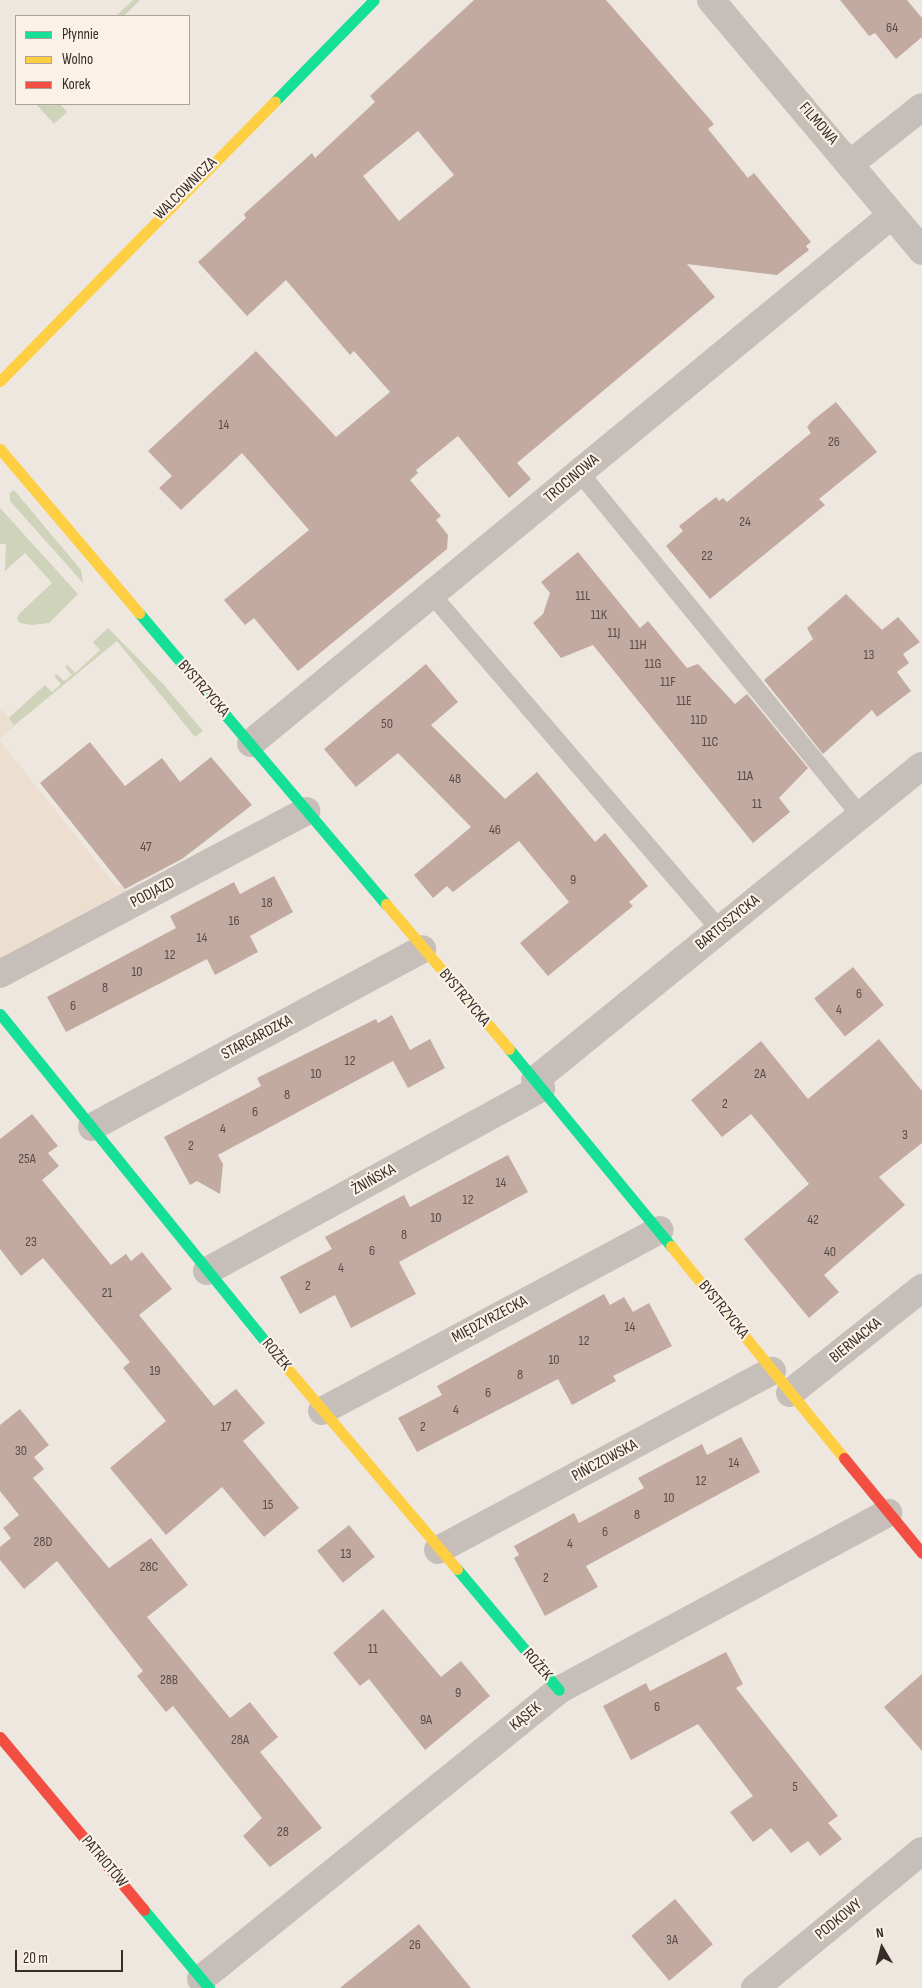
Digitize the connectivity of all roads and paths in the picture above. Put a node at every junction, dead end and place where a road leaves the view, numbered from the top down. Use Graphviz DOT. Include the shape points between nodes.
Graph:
graph roads {
  1 [pos="374,0"];
  2 [pos="711,0"];
  3 [pos="922,107"];
  4 [pos="851,163"];
  5 [pos="892,215"];
  6 [pos="922,251"];
  7 [pos="0,381"];
  8 [pos="0,449"];
  9 [pos="580,473"];
  10 [pos="432,595"];
  11 [pos="251,743"];
  12 [pos="922,766"];
  13 [pos="306,810"];
  14 [pos="860,815"];
  15 [pos="720,930"];
  16 [pos="422,949"];
  17 [pos="0,974"];
  18 [pos="0,1014"];
  19 [pos="538,1084"];
  20 [pos="92,1127"];
  21 [pos="659,1230"];
  22 [pos="207,1271"];
  23 [pos="922,1288"];
  24 [pos="772,1371"];
  25 [pos="790,1393"];
  26 [pos="322,1411"];
  27 [pos="888,1513"];
  28 [pos="438,1550"];
  29 [pos="922,1553"];
  30 [pos="559,1690"];
  31 [pos="0,1737"];
  32 [pos="922,1851"];
  33 [pos="205,1983"];
  34 [pos="755,1988"];
  1 -- 7 [label="street, WALCOWNICZA"];
  2 -- 4 [label="street, FILMOWA"];
  3 -- 4 [label="street"];
  4 -- 5 [label="street, FILMOWA"];
  5 -- 6 [label="street, FILMOWA"];
  5 -- 9 [label="street, TROCINOWA"];
  8 -- 11 [label="street, BYSTRZYCKA"];
  9 -- 10 [label="street, TROCINOWA"];
  9 -- 14 [label="lane"];
  10 -- 11 [label="street, TROCINOWA"];
  10 -- 15 [label="lane"];
  11 -- 13 [label="street, BYSTRZYCKA"];
  12 -- 14 [label="street, BARTOSZYCKA"];
  13 -- 16 [label="street, BYSTRZYCKA"];
  13 -- 17 [label="street, PODJAZD"];
  14 -- 15 [label="street, BARTOSZYCKA"];
  15 -- 19 [label="street, BARTOSZYCKA"];
  16 -- 19 [label="street, BYSTRZYCKA"];
  16 -- 20 [label="street, STARGARDZKA"];
  18 -- 20 [label="street, ROŻEK"];
  19 -- 21 [label="street, BYSTRZYCKA"];
  19 -- 22 [label="street, ŻNIŃSKA"];
  20 -- 22 [label="street, ROŻEK"];
  21 -- 24 [label="street, BYSTRZYCKA"];
  21 -- 26 [label="street, MIĘDZYRZECKA"];
  22 -- 26 [label="street, ROŻEK"];
  23 -- 25 [label="street, BIERNACKA"];
  24 -- 25 [label="street, BYSTRZYCKA"];
  24 -- 28 [label="street, PIŃCZOWSKA"];
  25 -- 27 [label="street, BYSTRZYCKA"];
  26 -- 28 [label="street, ROŻEK"];
  27 -- 29 [label="street, BYSTRZYCKA"];
  27 -- 30 [label="street, KĄSEK"];
  28 -- 30 [label="street, ROŻEK"];
  30 -- 33 [label="street, KĄSEK"];
  31 -- 33 [label="street, PATRIOTÓW"];
  32 -- 34 [label="street, PODKOWY"];
}
